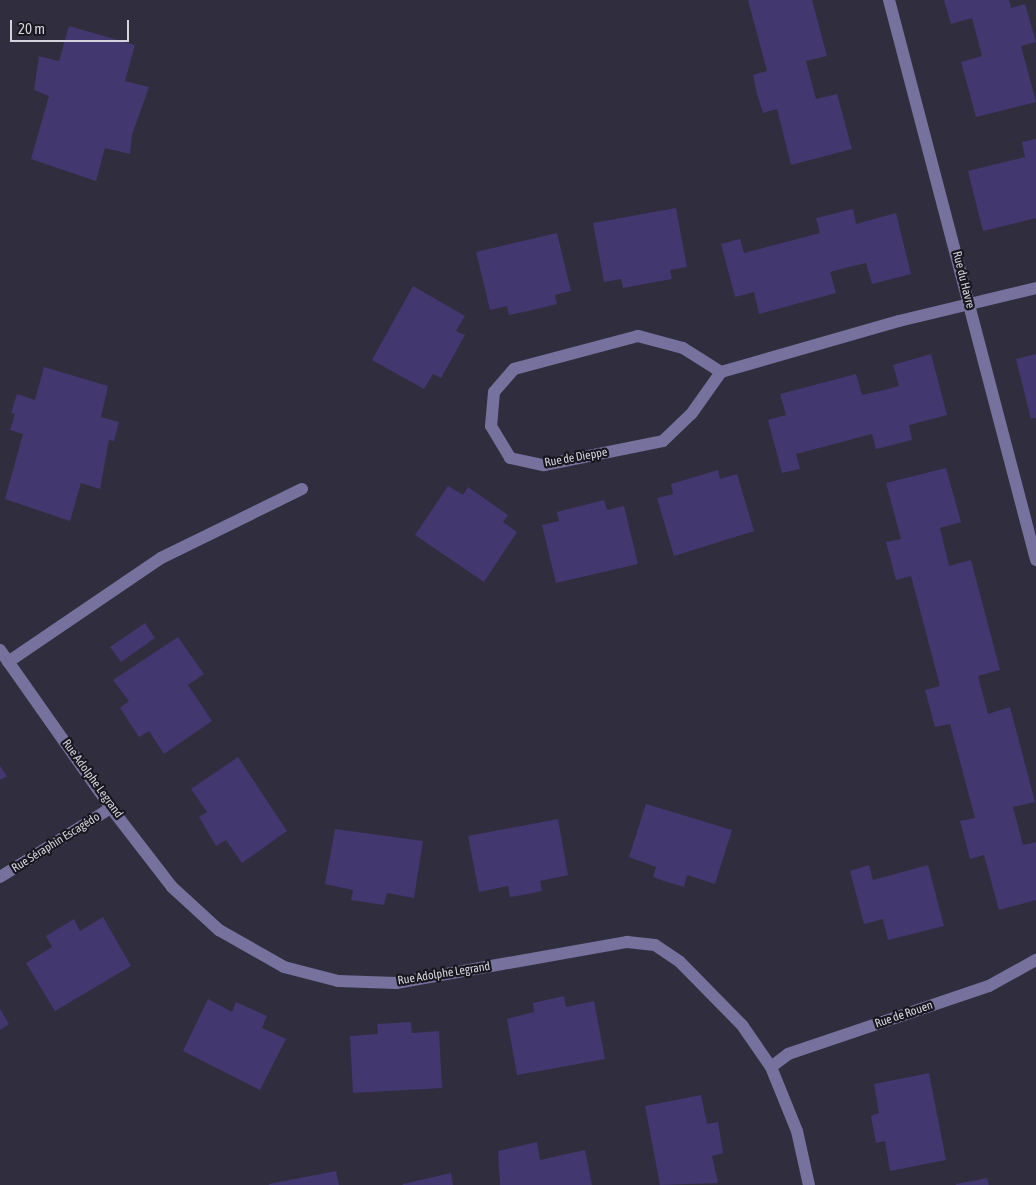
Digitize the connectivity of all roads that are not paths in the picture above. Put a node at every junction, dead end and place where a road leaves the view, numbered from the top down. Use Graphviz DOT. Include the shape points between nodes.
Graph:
graph roads {
  1 [pos="889,0"];
  2 [pos="1036,288"];
  3 [pos="969,305"];
  4 [pos="721,372"];
  5 [pos="302,489"];
  6 [pos="1036,560"];
  7 [pos="0,650"];
  8 [pos="8,662"];
  9 [pos="112,808"];
  10 [pos="0,877"];
  11 [pos="1036,960"];
  12 [pos="771,1067"];
  13 [pos="809,1185"];
  1 -- 3 [label="street, Rue du Havre"];
  2 -- 3 [label="street"];
  3 -- 4 [label="street" via="899,321"];
  3 -- 6 [label="street, Rue du Havre"];
  4 -- 4 [label="street, Rue de Dieppe" via="683,348 638,336 514,369 494,392 491,426 510,458 544,466 663,441 692,412"];
  5 -- 8 [label="street" via="161,558"];
  7 -- 8 [label="street, Rue Adolphe Legrand"];
  8 -- 9 [label="street, Rue Adolphe Legrand"];
  9 -- 10 [label="street, Rue Séraphin Escagédo"];
  9 -- 12 [label="street, Rue Adolphe Legrand" via="172,887 219,930 284,967 338,980 396,983 627,942 655,945 680,962 742,1025"];
  11 -- 12 [label="street, Rue de Rouen" via="989,986 788,1054"];
  12 -- 13 [label="street, Rue Adolphe Legrand" via="797,1131"];
}
